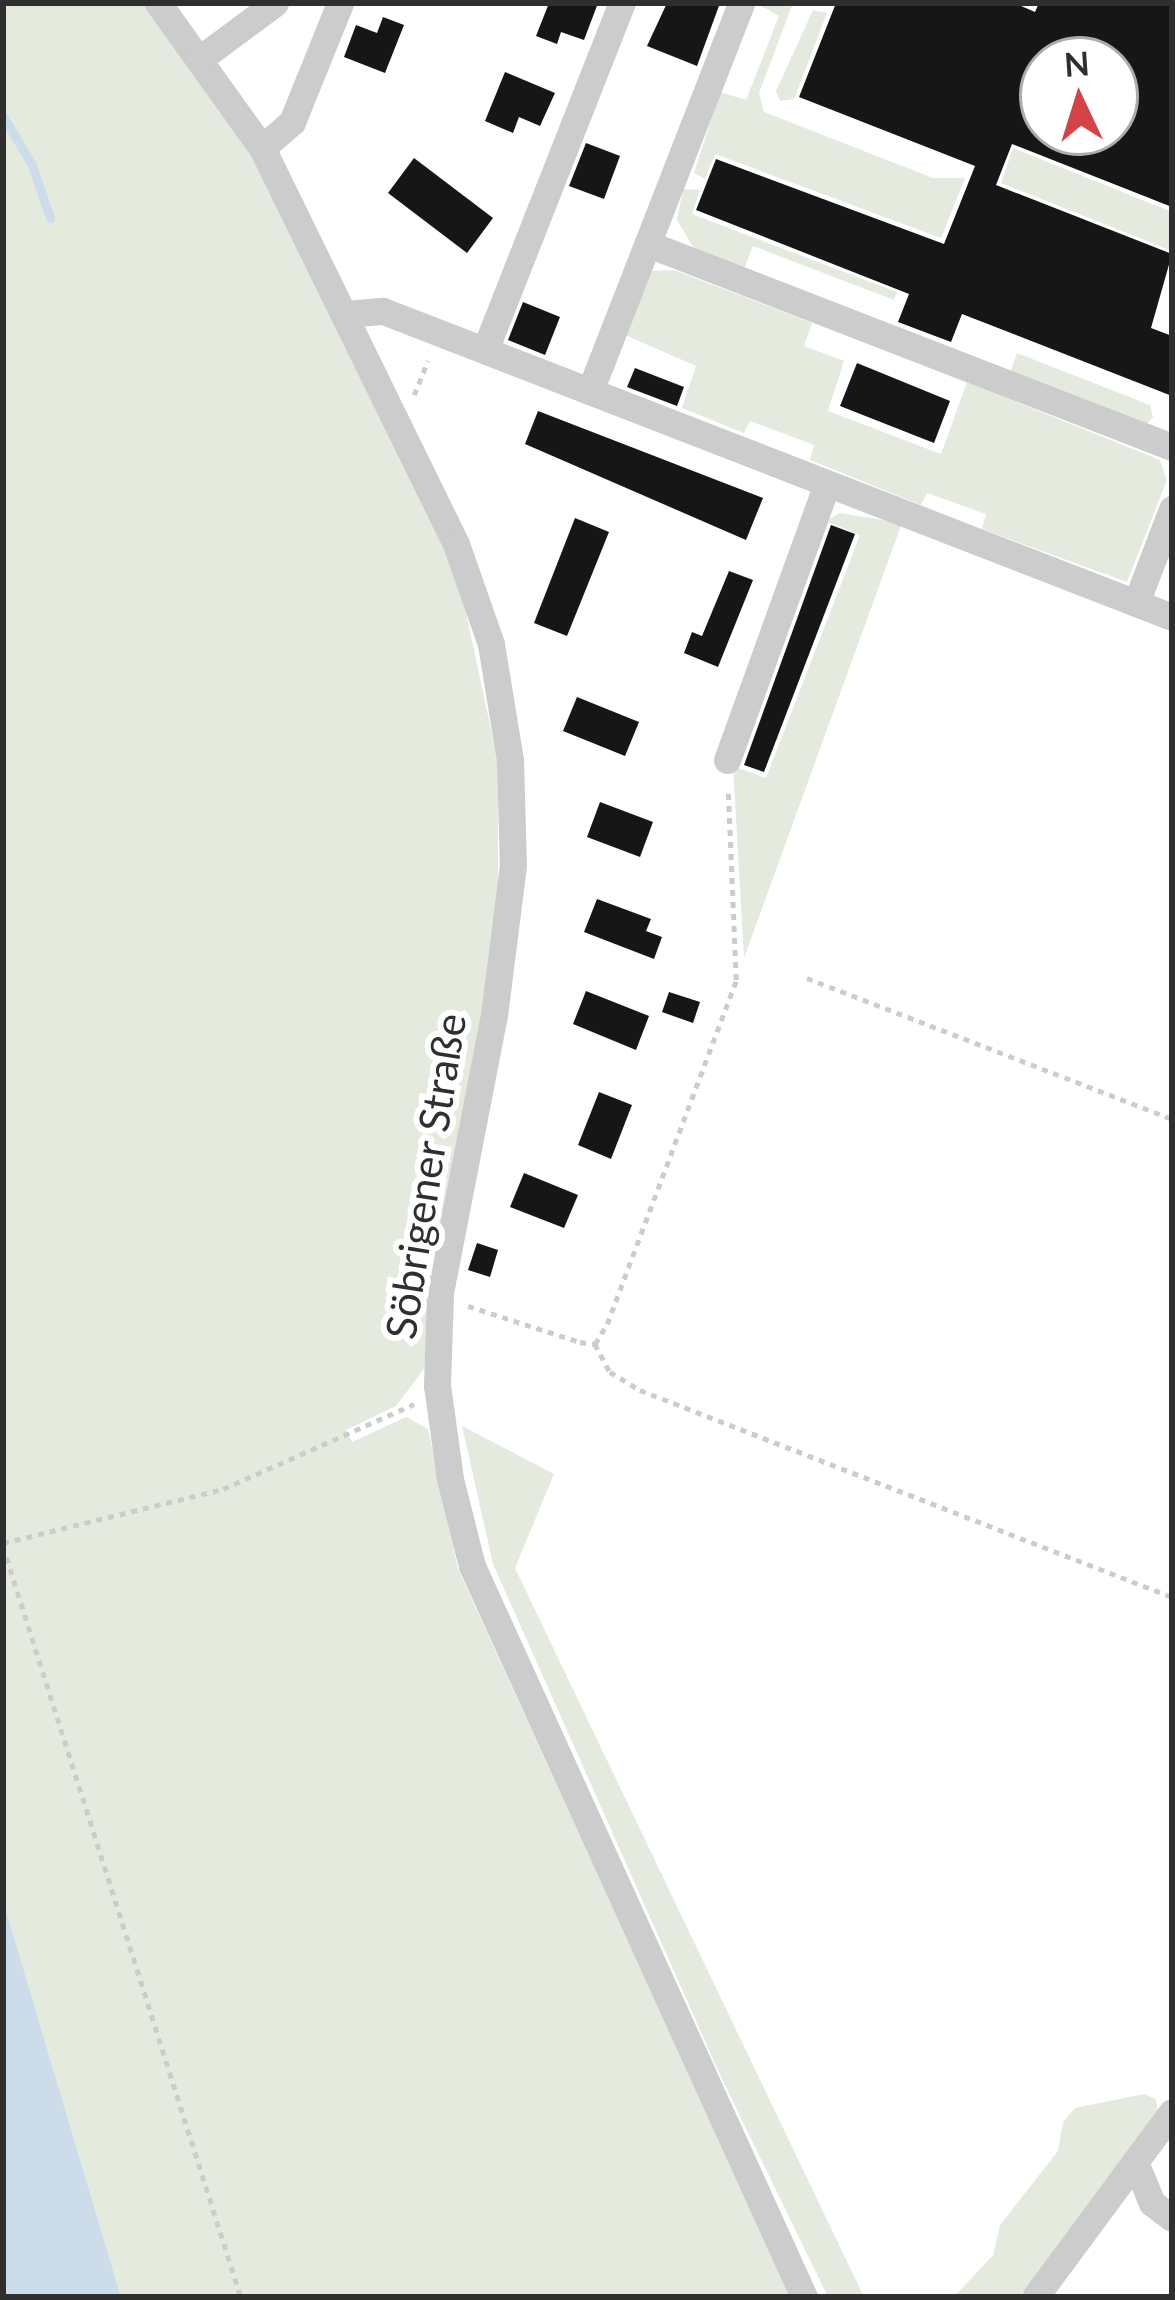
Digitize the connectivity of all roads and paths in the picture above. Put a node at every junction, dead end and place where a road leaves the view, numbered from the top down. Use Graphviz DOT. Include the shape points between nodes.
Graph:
graph roads {
  1 [pos="158,3"];
  2 [pos="274,3"];
  3 [pos="340,3"];
  4 [pos="622,3"];
  5 [pos="741,3"];
  6 [pos="201,58"];
  7 [pos="262,148"];
  8 [pos="648,244"];
  9 [pos="346,314"];
  10 [pos="440,333"];
  11 [pos="485,350"];
  12 [pos="399,391"];
  13 [pos="590,391"];
  14 [pos="1172,447"];
  15 [pos="825,489"];
  16 [pos="1172,509"];
  17 [pos="1172,586"];
  18 [pos="1141,589"];
  19 [pos="1172,617"];
  20 [pos="727,760"];
  21 [pos="807,978"];
  22 [pos="1172,1119"];
  23 [pos="440,1294"];
  24 [pos="595,1344"];
  25 [pos="437,1385"];
  26 [pos="3,1545"];
  27 [pos="1172,1597"];
  28 [pos="1172,2112"];
  29 [pos="1135,2162"];
  30 [pos="1172,2218"];
  31 [pos="242,2297"];
  32 [pos="804,2297"];
  33 [pos="1035,2297"];
  1 -- 6 [label="street, Söbrigener Straße"];
  2 -- 6 [label="street"];
  3 -- 7 [label="street" via="292,122"];
  4 -- 11 [label="street"];
  5 -- 8 [label="street"];
  6 -- 7 [label="street, Söbrigener Straße"];
  7 -- 9 [label="street, Söbrigener Straße"];
  8 -- 13 [label="street"];
  8 -- 14 [label="street"];
  9 -- 10 [label="street" via="383,311"];
  9 -- 23 [label="street, Söbrigener Straße" via="456,544 490,644 510,760 508,922"];
  10 -- 11 [label="street"];
  10 -- 12 [label="path" via="408,411"];
  11 -- 13 [label="street"];
  13 -- 15 [label="street"];
  15 -- 18 [label="street"];
  15 -- 20 [label="street"];
  16 -- 18 [label="street"];
  17 -- 18 [label="street"];
  18 -- 19 [label="street"];
  20 -- 24 [label="path" via="736,980"];
  21 -- 22 [label="path"];
  23 -- 24 [label="path"];
  23 -- 25 [label="street, Söbrigener Straße"];
  24 -- 27 [label="path" via="610,1372 640,1390"];
  25 -- 26 [label="path" via="400,1415 223,1489"];
  25 -- 32 [label="street, Söbrigener Straße" via="472,1565"];
  26 -- 31 [label="path"];
  28 -- 29 [label="street"];
  29 -- 30 [label="street" via="1152,2203"];
  29 -- 33 [label="street"];
}
